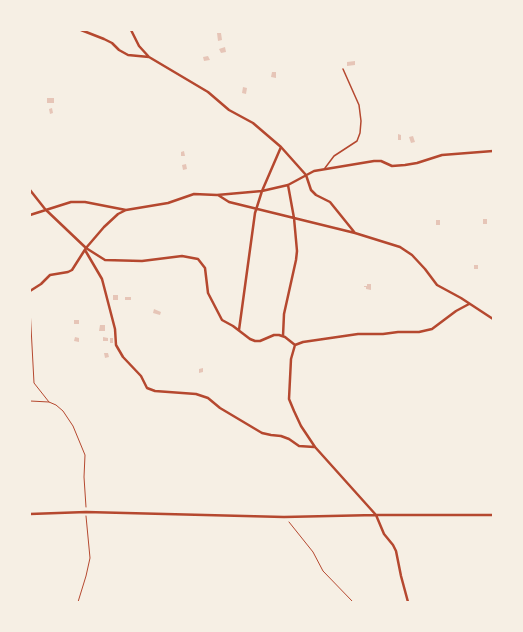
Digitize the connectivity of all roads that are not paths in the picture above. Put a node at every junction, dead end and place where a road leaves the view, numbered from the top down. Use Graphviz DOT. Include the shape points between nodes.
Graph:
graph roads {
  1 [pos="81,30"];
  2 [pos="131,30"];
  3 [pos="149,57"];
  4 [pos="343,69"];
  5 [pos="281,147"];
  6 [pos="493,151"];
  7 [pos="324,170"];
  8 [pos="306,175"];
  9 [pos="288,185"];
  10 [pos="30,190"];
  11 [pos="262,191"];
  12 [pos="217,195"];
  13 [pos="45,209"];
  14 [pos="256,209"];
  15 [pos="126,210"];
  16 [pos="30,215"];
  17 [pos="294,218"];
  18 [pos="355,233"];
  19 [pos="86,249"];
  20 [pos="30,291"];
  21 [pos="469,304"];
  22 [pos="493,319"];
  23 [pos="239,330"];
  24 [pos="283,336"];
  25 [pos="295,345"];
  26 [pos="315,447"];
  27 [pos="30,514"];
  28 [pos="376,515"];
  29 [pos="493,515"];
  30 [pos="408,602"];
  1 -- 3 [label="street" via="104,39 128,55"];
  2 -- 3 [label="street" via="139,46"];
  3 -- 5 [label="street" via="208,92 229,110 253,123"];
  4 -- 7 [label="lane" via="358,105 360,133 357,141 334,156"];
  5 -- 8 [label="street"];
  5 -- 11 [label="street"];
  6 -- 7 [label="street" via="442,155 405,165 392,166 377,161"];
  7 -- 8 [label="street"];
  8 -- 9 [label="street"];
  8 -- 18 [label="street" via="316,195 330,202"];
  9 -- 11 [label="street"];
  9 -- 17 [label="street"];
  10 -- 13 [label="street"];
  11 -- 12 [label="street"];
  11 -- 14 [label="street"];
  12 -- 14 [label="street" via="229,202"];
  12 -- 15 [label="street" via="194,194 168,203"];
  13 -- 15 [label="street" via="71,202 85,202"];
  13 -- 16 [label="street"];
  13 -- 19 [label="street"];
  14 -- 17 [label="street"];
  14 -- 23 [label="street"];
  15 -- 19 [label="street" via="104,227"];
  17 -- 18 [label="street"];
  17 -- 24 [label="street" via="296,260 284,314"];
  18 -- 21 [label="street" via="406,250 437,285"];
  19 -- 20 [label="street" via="72,270 50,275"];
  19 -- 23 [label="street" via="105,260 142,261 182,256 198,259 205,268 208,293 220,318"];
  19 -- 26 [label="street" via="102,279 115,329 116,345 141,376 147,388 155,391 196,394 208,398 262,433 281,436 300,446"];
  21 -- 22 [label="street"];
  21 -- 25 [label="street" via="432,328 419,332 358,334"];
  23 -- 24 [label="street" via="255,341 274,335"];
  24 -- 25 [label="street"];
  25 -- 26 [label="street" via="291,359 289,399 301,426"];
  26 -- 28 [label="street"];
  27 -- 28 [label="street" via="86,512 284,517"];
  28 -- 29 [label="street"];
  28 -- 30 [label="street" via="384,534 396,551"];
}
